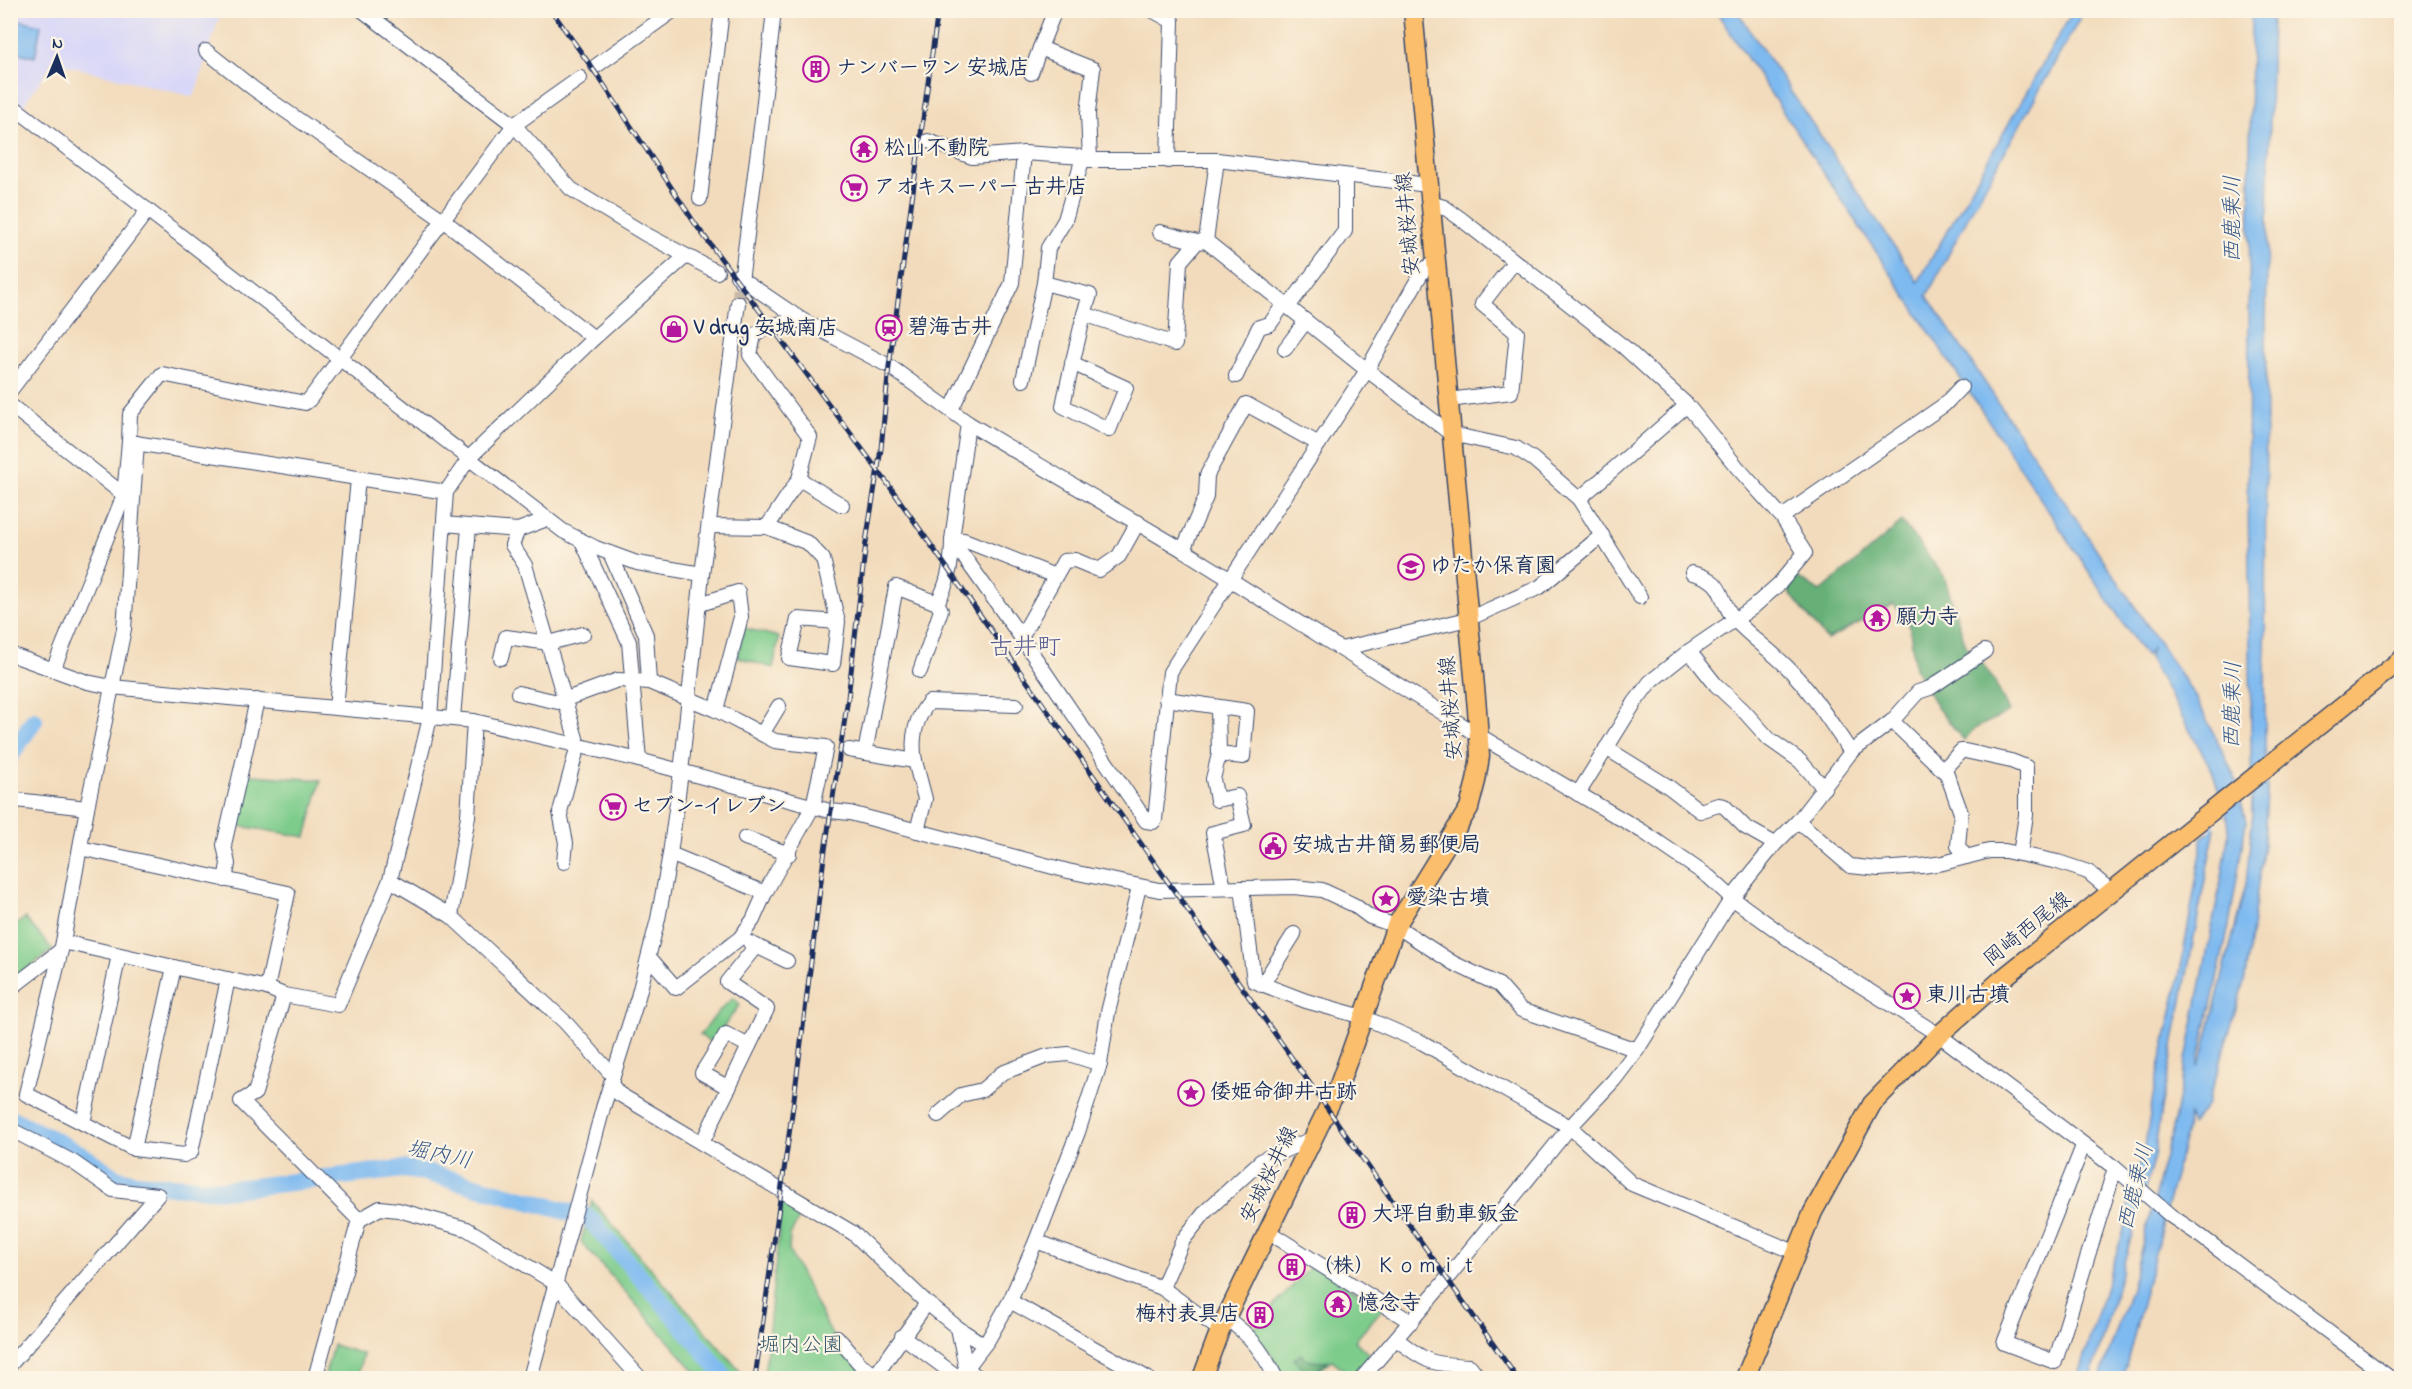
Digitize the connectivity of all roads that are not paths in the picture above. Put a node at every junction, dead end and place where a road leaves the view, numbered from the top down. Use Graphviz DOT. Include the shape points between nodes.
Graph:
graph roads {
  1 [pos="362,10"];
  2 [pos="674,10"];
  3 [pos="722,10"];
  4 [pos="774,10"];
  5 [pos="1055,10"];
  6 [pos="1152,10"];
  7 [pos="1413,10"];
  8 [pos="1040,48"];
  9 [pos="207,51"];
  10 [pos="596,66"];
  11 [pos="1030,73"];
  12 [pos="580,78"];
  13 [pos="10,104"];
  14 [pos="514,125"];
  15 [pos="928,141"];
  16 [pos="1024,153"];
  17 [pos="1086,158"];
  18 [pos="1217,160"];
  19 [pos="1168,161"];
  20 [pos="1346,176"];
  21 [pos="1429,194"];
  22 [pos="700,199"];
  23 [pos="148,210"];
  24 [pos="443,220"];
  25 [pos="1160,232"];
  26 [pos="1202,241"];
  27 [pos="686,256"];
  28 [pos="1435,262"];
  29 [pos="1514,262"];
  30 [pos="717,272"];
  31 [pos="1044,283"];
  32 [pos="738,303"];
  33 [pos="1286,306"];
  34 [pos="1084,314"];
  35 [pos="802,320"];
  36 [pos="1306,321"];
  37 [pos="773,325"];
  38 [pos="760,332"];
  39 [pos="594,338"];
  40 [pos="1285,349"];
  41 [pos="341,359"];
  42 [pos="1072,363"];
  43 [pos="1367,370"];
  44 [pos="1236,376"];
  45 [pos="1023,380"];
  46 [pos="1961,387"];
  47 [pos="10,392"];
  48 [pos="1449,400"];
  49 [pos="10,405"];
  50 [pos="1687,405"];
  51 [pos="951,410"];
  52 [pos="969,423"];
  53 [pos="1451,434"];
  54 [pos="133,442"];
  55 [pos="1319,444"];
  56 [pos="470,457"];
  57 [pos="358,479"];
  58 [pos="799,479"];
  59 [pos="446,492"];
  60 [pos="124,495"];
  61 [pos="1579,499"];
  62 [pos="842,505"];
  63 [pos="1782,517"];
  64 [pos="548,519"];
  65 [pos="1138,522"];
  66 [pos="444,524"];
  67 [pos="710,526"];
  68 [pos="767,526"];
  69 [pos="468,527"];
  70 [pos="518,530"];
  71 [pos="1602,535"];
  72 [pos="952,540"];
  73 [pos="582,541"];
  74 [pos="1184,550"];
  75 [pos="610,553"];
  76 [pos="1692,573"];
  77 [pos="702,574"];
  78 [pos="1055,576"];
  79 [pos="1232,580"];
  80 [pos="1640,597"];
  81 [pos="937,603"];
  82 [pos="700,604"];
  83 [pos="1468,619"];
  84 [pos="1734,619"];
  85 [pos="838,622"];
  86 [pos="584,634"];
  87 [pos="1021,637"];
  88 [pos="549,643"];
  89 [pos="1341,649"];
  90 [pos="1689,651"];
  91 [pos="1985,651"];
  92 [pos="10,654"];
  93 [pos="501,658"];
  94 [pos="2402,659"];
  95 [pos="53,670"];
  96 [pos="920,671"];
  97 [pos="631,681"];
  98 [pos="649,682"];
  99 [pos="112,687"];
  100 [pos="518,693"];
  101 [pos="688,697"];
  102 [pos="1166,699"];
  103 [pos="257,700"];
  104 [pos="567,700"];
  105 [pos="1016,705"];
  106 [pos="778,706"];
  107 [pos="336,708"];
  108 [pos="1218,708"];
  109 [pos="716,710"];
  110 [pos="430,718"];
  111 [pos="453,718"];
  112 [pos="474,721"];
  113 [pos="1892,721"];
  114 [pos="762,734"];
  115 [pos="1478,735"];
  116 [pos="578,745"];
  117 [pos="1606,748"];
  118 [pos="849,750"];
  119 [pos="1851,752"];
  120 [pos="865,753"];
  121 [pos="1219,754"];
  122 [pos="639,760"];
  123 [pos="915,761"];
  124 [pos="1943,770"];
  125 [pos="681,772"];
  126 [pos="1824,788"];
  127 [pos="1578,794"];
  128 [pos="813,806"];
  129 [pos="10,807"];
  130 [pos="87,808"];
  131 [pos="1798,821"];
  132 [pos="917,831"];
  133 [pos="745,838"];
  134 [pos="1775,844"];
  135 [pos="81,848"];
  136 [pos="670,854"];
  137 [pos="789,854"];
  138 [pos="2020,854"];
  139 [pos="1966,857"];
  140 [pos="564,862"];
  141 [pos="225,880"];
  142 [pos="390,880"];
  143 [pos="1139,887"];
  144 [pos="1224,888"];
  145 [pos="1242,888"];
  146 [pos="2112,892"];
  147 [pos="765,893"];
  148 [pos="1732,898"];
  149 [pos="451,916"];
  150 [pos="1396,926"];
  151 [pos="1294,934"];
  152 [pos="740,938"];
  153 [pos="62,946"];
  154 [pos="756,946"];
  155 [pos="119,955"];
  156 [pos="649,957"];
  157 [pos="787,961"];
  158 [pos="174,967"];
  159 [pos="228,979"];
  160 [pos="1262,985"];
  161 [pos="267,988"];
  162 [pos="10,989"];
  163 [pos="284,995"];
  164 [pos="1363,1017"];
  165 [pos="1938,1035"];
  166 [pos="749,1046"];
  167 [pos="1637,1050"];
  168 [pos="1100,1064"];
  169 [pos="612,1080"];
  170 [pos="729,1088"];
  171 [pos="938,1115"];
  172 [pos="82,1123"];
  173 [pos="1570,1127"];
  174 [pos="10,1129"];
  175 [pos="1314,1138"];
  176 [pos="702,1143"];
  177 [pos="2083,1146"];
  178 [pos="134,1149"];
  179 [pos="2115,1168"];
  180 [pos="360,1220"];
  181 [pos="1267,1231"];
  182 [pos="1036,1241"];
  183 [pos="1797,1253"];
  184 [pos="555,1283"];
  185 [pos="1162,1288"];
  186 [pos="1010,1301"];
  187 [pos="927,1303"];
  188 [pos="1411,1322"];
  189 [pos="1223,1324"];
  190 [pos="958,1328"];
  191 [pos="902,1336"];
  192 [pos="837,1337"];
  193 [pos="1399,1341"];
  194 [pos="984,1345"];
  195 [pos="10,1365"];
  196 [pos="961,1375"];
  197 [pos="877,1377"];
  198 [pos="315,1378"];
  199 [pos="530,1378"];
  200 [pos="640,1378"];
  201 [pos="978,1378"];
  202 [pos="1147,1378"];
  203 [pos="1202,1378"];
  204 [pos="1276,1378"];
  205 [pos="1364,1378"];
  206 [pos="1479,1378"];
  207 [pos="1745,1378"];
  208 [pos="2390,1378"];
  1 -- 14 [label="street"];
  2 -- 10 [label="street"];
  3 -- 22 [label="street"];
  4 -- 35 [label="street" via="740,278"];
  5 -- 8 [label="street"];
  6 -- 19 [label="street" via="1172,21"];
  7 -- 21 [label="main road, 安城桜井線"];
  8 -- 11 [label="street"];
  8 -- 17 [label="street" via="1093,69"];
  9 -- 24 [label="street" via="254,89"];
  12 -- 14 [label="street"];
  13 -- 23 [label="street"];
  14 -- 24 [label="street"];
  14 -- 27 [label="street" via="572,189"];
  15 -- 16 [label="street" via="972,157"];
  16 -- 17 [label="street"];
  16 -- 51 [label="street" via="1012,283"];
  17 -- 19 [label="street"];
  17 -- 31 [label="street" via="1065,220 1048,248"];
  18 -- 19 [label="street"];
  18 -- 20 [label="street"];
  18 -- 26 [label="street"];
  20 -- 21 [label="street"];
  20 -- 33 [label="street" via="1345,231"];
  21 -- 28 [label="main road, 安城桜井線"];
  21 -- 29 [label="street"];
  23 -- 41 [label="street"];
  23 -- 47 [label="street"];
  24 -- 39 [label="street"];
  24 -- 41 [label="street"];
  25 -- 26 [label="street"];
  26 -- 33 [label="street"];
  26 -- 34 [label="street" via="1180,262 1175,344"];
  27 -- 30 [label="street"];
  27 -- 39 [label="street"];
  28 -- 43 [label="street" via="1423,270"];
  28 -- 48 [label="main road, 安城桜井線"];
  29 -- 48 [label="street" via="1482,304 1517,333 1511,392"];
  29 -- 50 [label="street" via="1624,347"];
  31 -- 34 [label="street" via="1090,295"];
  31 -- 45 [label="street"];
  32 -- 67 [label="street"];
  33 -- 36 [label="street"];
  33 -- 44 [label="street" via="1270,324 1259,327"];
  34 -- 42 [label="street"];
  35 -- 37 [label="street"];
  35 -- 51 [label="street" via="889,366"];
  36 -- 40 [label="street"];
  36 -- 43 [label="street"];
  38 -- 58 [label="street" via="754,335 750,355 810,437"];
  39 -- 56 [label="street"];
  41 -- 54 [label="street" via="305,403 162,374 130,414"];
  41 -- 56 [label="street"];
  42 -- 42 [label="street" via="1064,406 1109,430 1126,388"];
  43 -- 53 [label="street"];
  43 -- 55 [label="street"];
  46 -- 63 [label="street" via="1944,405"];
  48 -- 53 [label="main road, 安城桜井線"];
  49 -- 60 [label="street"];
  50 -- 61 [label="street"];
  50 -- 63 [label="street"];
  51 -- 52 [label="street"];
  52 -- 65 [label="street"];
  52 -- 72 [label="street"];
  53 -- 61 [label="street" via="1516,448"];
  53 -- 83 [label="main road, 安城桜井線"];
  54 -- 57 [label="street"];
  54 -- 60 [label="street" via="127,448"];
  54 -- 99 [label="street" via="124,629"];
  55 -- 74 [label="street" via="1246,404 1207,475 1206,497"];
  55 -- 79 [label="street"];
  56 -- 59 [label="street"];
  56 -- 64 [label="street"];
  57 -- 59 [label="street"];
  57 -- 107 [label="street"];
  58 -- 62 [label="street"];
  58 -- 68 [label="street"];
  59 -- 66 [label="street"];
  60 -- 95 [label="street"];
  61 -- 71 [label="street"];
  63 -- 84 [label="street" via="1806,553 1779,584"];
  64 -- 70 [label="street"];
  64 -- 73 [label="street"];
  65 -- 74 [label="street"];
  65 -- 78 [label="street" via="1119,555 1099,570 1075,560 1064,561"];
  66 -- 69 [label="street"];
  66 -- 110 [label="street"];
  67 -- 68 [label="street"];
  67 -- 77 [label="street"];
  68 -- 85 [label="street" via="808,543 823,559"];
  69 -- 70 [label="street"];
  69 -- 111 [label="street"];
  70 -- 88 [label="street" via="512,545 525,565"];
  71 -- 80 [label="street"];
  71 -- 83 [label="street" via="1540,587"];
  72 -- 78 [label="street" via="964,540"];
  72 -- 81 [label="street" via="944,591"];
  72 -- 87 [label="street"];
  73 -- 75 [label="street"];
  73 -- 97 [label="street" via="629,642"];
  74 -- 79 [label="street"];
  75 -- 77 [label="street" via="637,563"];
  75 -- 98 [label="street" via="646,635"];
  76 -- 84 [label="street" via="1717,584"];
  77 -- 82 [label="street"];
  78 -- 87 [label="street"];
  79 -- 89 [label="street"];
  79 -- 102 [label="street" via="1170,672"];
  81 -- 96 [label="street" via="941,609"];
  81 -- 120 [label="street" via="896,587"];
  82 -- 101 [label="street"];
  82 -- 109 [label="street" via="738,592 741,617"];
  83 -- 89 [label="street"];
  83 -- 115 [label="main road, 安城桜井線"];
  84 -- 90 [label="street"];
  84 -- 119 [label="street" via="1787,667 1826,713"];
  86 -- 88 [label="street"];
  87 -- 102 [label="street" via="1149,823 1155,820"];
  88 -- 93 [label="street" via="506,637"];
  88 -- 104 [label="street"];
  89 -- 115 [label="street"];
  90 -- 117 [label="street" via="1650,682"];
  90 -- 126 [label="street" via="1769,739 1800,761"];
  91 -- 113 [label="street" via="1918,692"];
  92 -- 95 [label="street"];
  94 -- 146 [label="main road, 岡崎西尾線"];
  95 -- 99 [label="street"];
  97 -- 98 [label="street"];
  97 -- 104 [label="street" via="618,680"];
  97 -- 122 [label="street"];
  98 -- 101 [label="street"];
  99 -- 103 [label="street"];
  99 -- 130 [label="street"];
  100 -- 104 [label="street" via="558,702"];
  101 -- 109 [label="street"];
  101 -- 125 [label="street"];
  102 -- 108 [label="street"];
  103 -- 107 [label="street"];
  103 -- 141 [label="street" via="224,845 228,864"];
  104 -- 116 [label="street"];
  105 -- 123 [label="street" via="929,702 919,714 912,745"];
  106 -- 114 [label="street"];
  107 -- 110 [label="street"];
  108 -- 121 [label="street"];
  108 -- 121 [label="street" via="1247,711 1243,757"];
  109 -- 114 [label="street"];
  110 -- 111 [label="street"];
  110 -- 142 [label="street"];
  111 -- 112 [label="street"];
  112 -- 116 [label="street"];
  112 -- 149 [label="street" via="468,816"];
  113 -- 119 [label="street"];
  113 -- 124 [label="street"];
  114 -- 128 [label="street" via="775,741 826,747"];
  115 -- 127 [label="street"];
  115 -- 150 [label="main road, 安城桜井線" via="1479,769 1469,808"];
  116 -- 122 [label="street"];
  116 -- 140 [label="street" via="560,812 566,843"];
  117 -- 127 [label="street"];
  117 -- 134 [label="street" via="1700,811 1724,806 1746,827"];
  118 -- 120 [label="street"];
  119 -- 126 [label="street"];
  120 -- 123 [label="street"];
  121 -- 144 [label="street" via="1213,779 1217,800 1237,796 1244,825 1213,833"];
  122 -- 125 [label="street"];
  123 -- 132 [label="street" via="925,799"];
  124 -- 138 [label="street" via="1961,751 2026,767 2026,815"];
  124 -- 139 [label="street" via="1961,813 1958,846"];
  125 -- 128 [label="street"];
  125 -- 136 [label="street"];
  126 -- 131 [label="street"];
  127 -- 148 [label="street" via="1642,831 1709,877"];
  128 -- 132 [label="street"];
  128 -- 137 [label="street"];
  129 -- 130 [label="street" via="16,800"];
  130 -- 135 [label="street"];
  131 -- 134 [label="street"];
  131 -- 139 [label="street" via="1850,866 1922,866"];
  132 -- 143 [label="street"];
  133 -- 137 [label="street"];
  134 -- 148 [label="street"];
  135 -- 141 [label="street"];
  135 -- 153 [label="street"];
  136 -- 147 [label="street"];
  136 -- 156 [label="street"];
  137 -- 147 [label="street"];
  138 -- 139 [label="street" via="1989,851"];
  138 -- 146 [label="street" via="2088,872"];
  141 -- 161 [label="street" via="288,893"];
  142 -- 149 [label="street"];
  142 -- 163 [label="street" via="338,1005"];
  143 -- 144 [label="street" via="1159,891"];
  143 -- 168 [label="street" via="1108,1012"];
  144 -- 145 [label="street"];
  145 -- 150 [label="street" via="1322,890 1370,917"];
  145 -- 160 [label="street" via="1254,981"];
  146 -- 165 [label="main road, 岡崎西尾線"];
  147 -- 152 [label="street"];
  148 -- 165 [label="street" via="1801,948"];
  148 -- 167 [label="street"];
  149 -- 169 [label="street" via="565,1022"];
  150 -- 164 [label="main road, 安城桜井線"];
  150 -- 167 [label="street" via="1453,963 1499,985 1521,1010"];
  151 -- 160 [label="street"];
  152 -- 154 [label="street"];
  152 -- 156 [label="street" via="676,988"];
  153 -- 155 [label="street"];
  153 -- 162 [label="street"];
  153 -- 172 [label="street" via="26,1094"];
  154 -- 157 [label="street"];
  154 -- 166 [label="street" via="728,982 767,1010"];
  155 -- 158 [label="street"];
  155 -- 172 [label="street"];
  156 -- 169 [label="street"];
  158 -- 159 [label="street"];
  158 -- 178 [label="street"];
  159 -- 161 [label="street"];
  159 -- 178 [label="street" via="191,1152 183,1155"];
  160 -- 164 [label="street"];
  161 -- 163 [label="street"];
  163 -- 180 [label="street" via="255,1093 242,1101"];
  164 -- 173 [label="street" via="1423,1043"];
  164 -- 175 [label="main road, 安城桜井線"];
  165 -- 177 [label="street"];
  165 -- 183 [label="main road, 岡崎西尾線" via="1872,1104 1813,1212"];
  166 -- 170 [label="street"];
  166 -- 170 [label="street" via="726,1034 702,1073"];
  167 -- 173 [label="street"];
  168 -- 171 [label="street" via="1069,1054 1047,1056 1002,1073 982,1090 961,1095"];
  168 -- 182 [label="street"];
  169 -- 176 [label="street" via="619,1094"];
  169 -- 184 [label="street"];
  170 -- 176 [label="street"];
  172 -- 178 [label="street"];
  173 -- 183 [label="street" via="1632,1184"];
  173 -- 188 [label="street"];
  174 -- 195 [label="street" via="73,1162 112,1190 158,1195"];
  175 -- 181 [label="main road, 安城桜井線"];
  175 -- 185 [label="street" via="1262,1160 1206,1211 1183,1240"];
  176 -- 187 [label="street" via="853,1233"];
  177 -- 179 [label="street"];
  177 -- 179 [label="street" via="2004,1343 2055,1362"];
  179 -- 208 [label="street" via="2170,1216"];
  180 -- 184 [label="street" via="380,1208 467,1229"];
  180 -- 198 [label="street"];
  181 -- 188 [label="street"];
  181 -- 189 [label="main road, 安城桜井線"];
  182 -- 185 [label="street"];
  182 -- 186 [label="street"];
  183 -- 207 [label="main road, 岡崎西尾線"];
  184 -- 199 [label="street"];
  184 -- 200 [label="street"];
  185 -- 189 [label="street"];
  186 -- 194 [label="street"];
  186 -- 202 [label="street"];
  187 -- 190 [label="street"];
  187 -- 191 [label="street"];
  188 -- 205 [label="street"];
  189 -- 203 [label="main road, 安城桜井線"];
  189 -- 204 [label="street" via="1244,1331 1262,1351"];
  190 -- 194 [label="street"];
  190 -- 196 [label="street"];
  191 -- 196 [label="street"];
  191 -- 197 [label="street"];
  192 -- 197 [label="street"];
  193 -- 206 [label="street" via="1434,1363 1470,1366"];
  194 -- 196 [label="street"];
  196 -- 201 [label="street"];
}
